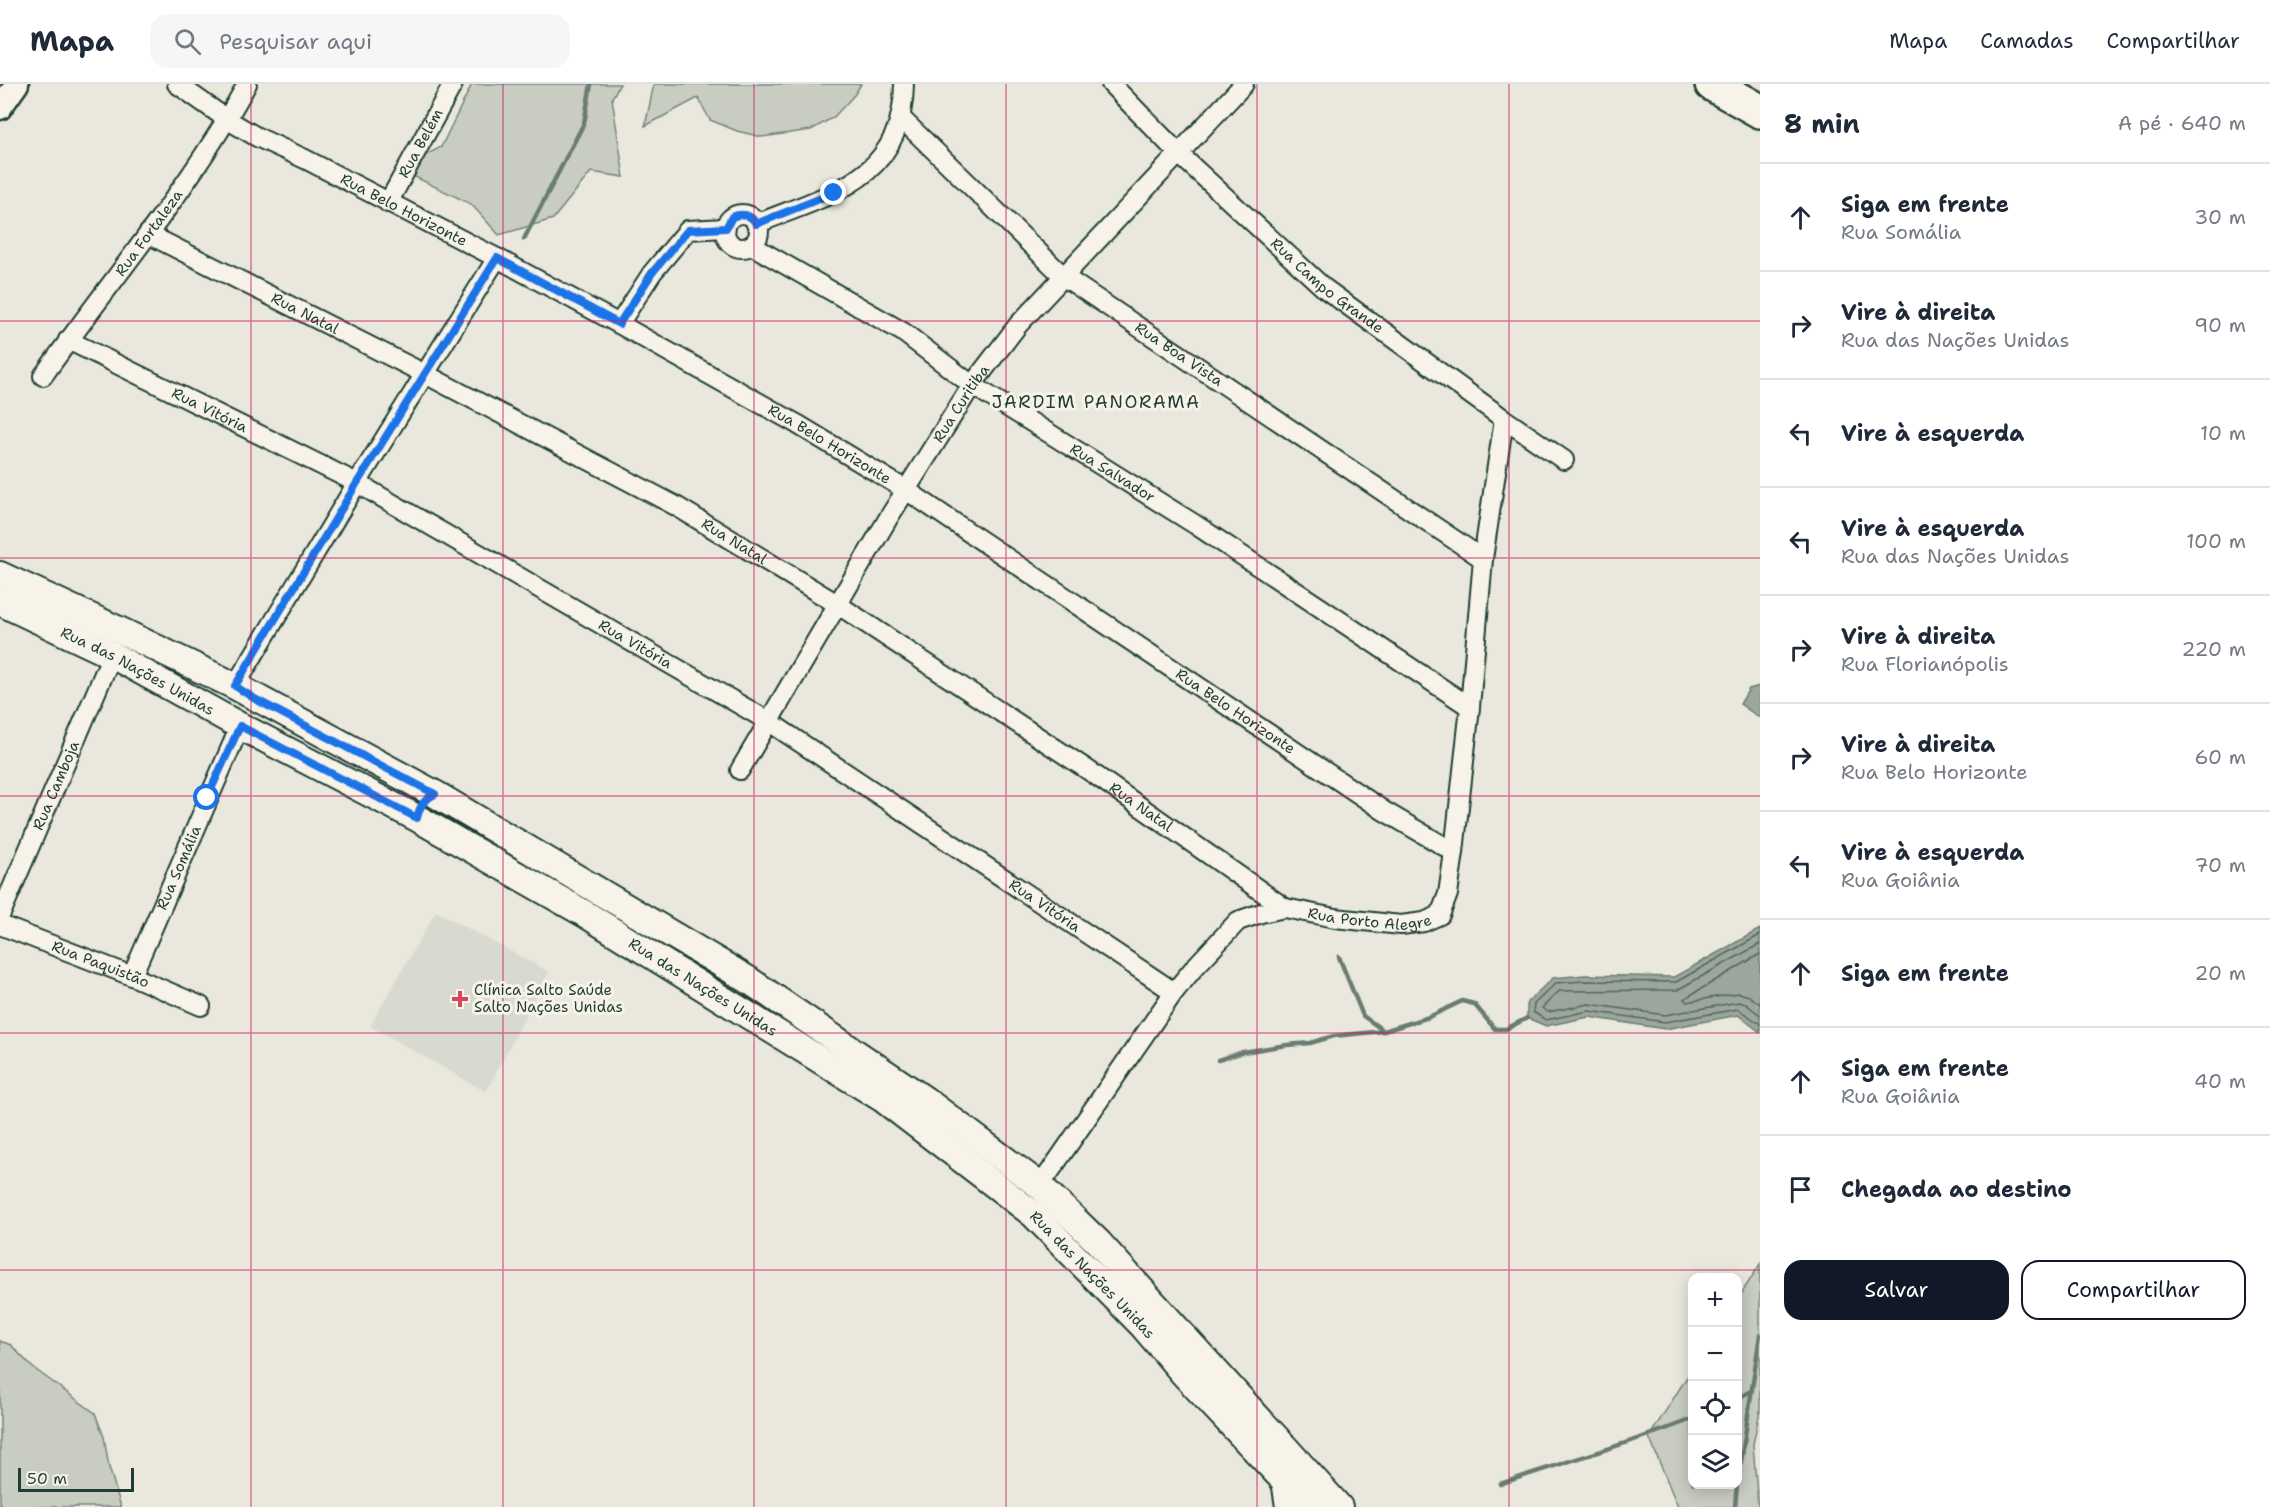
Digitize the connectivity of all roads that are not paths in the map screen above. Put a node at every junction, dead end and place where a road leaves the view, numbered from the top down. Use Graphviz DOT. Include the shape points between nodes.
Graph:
graph roads {
  1 [pos="16,84"];
  2 [pos="177,84"];
  3 [pos="247,84"];
  4 [pos="453,84"];
  5 [pos="904,84"];
  6 [pos="1111,84"];
  7 [pos="1245,84"];
  8 [pos="1712,84"];
  9 [pos="0,108"];
  10 [pos="1760,111"];
  11 [pos="902,118"];
  12 [pos="228,120"];
  13 [pos="1179,154"];
  14 [pos="388,203"];
  15 [pos="756,224"];
  16 [pos="726,228"];
  17 [pos="148,234"];
  18 [pos="751,245"];
  19 [pos="497,258"];
  20 [pos="1063,276"];
  21 [pos="619,324"];
  22 [pos="68,340"];
  23 [pos="425,374"];
  24 [pos="43,376"];
  25 [pos="972,385"];
  26 [pos="1504,419"];
  27 [pos="1564,460"];
  28 [pos="357,483"];
  29 [pos="906,490"];
  30 [pos="1483,559"];
  31 [pos="0,575"];
  32 [pos="0,602"];
  33 [pos="837,604"];
  34 [pos="112,655"];
  35 [pos="235,686"];
  36 [pos="1470,706"];
  37 [pos="768,722"];
  38 [pos="240,726"];
  39 [pos="740,770"];
  40 [pos="435,794"];
  41 [pos="417,818"];
  42 [pos="1454,852"];
  43 [pos="2,901"];
  44 [pos="1285,908"];
  45 [pos="0,925"];
  46 [pos="132,976"];
  47 [pos="1174,992"];
  48 [pos="201,1006"];
  49 [pos="883,1099"];
  50 [pos="925,1100"];
  51 [pos="1040,1186"];
  52 [pos="1288,1466"];
  53 [pos="1304,1500"];
  54 [pos="1340,1507"];
  1 -- 9 [label="street"];
  2 -- 12 [label="street, Rua Belo Horizonte"];
  3 -- 12 [label="street, Rua Fortaleza"];
  4 -- 14 [label="street, Rua Belém"];
  5 -- 11 [label="street"];
  6 -- 13 [label="street, Rua Campo Grande"];
  7 -- 13 [label="street, Rua Curitiba"];
  8 -- 10 [label="highway"];
  11 -- 15 [label="street" via="889,148 861,178"];
  11 -- 20 [label="street, Rua Boa Vista"];
  12 -- 14 [label="street, Rua Belo Horizonte"];
  12 -- 17 [label="street, Rua Fortaleza"];
  13 -- 20 [label="street, Rua Curitiba"];
  13 -- 26 [label="street, Rua Campo Grande" via="1324,288"];
  14 -- 19 [label="street, Rua Belo Horizonte"];
  15 -- 16 [label="street" via="749,215 740,214 732,217"];
  15 -- 18 [label="street" via="759,230"];
  16 -- 18 [label="street" via="728,240 734,246"];
  16 -- 21 [label="street" via="688,230 652,273"];
  17 -- 22 [label="street, Rua Fortaleza"];
  17 -- 23 [label="street, Rua Natal"];
  18 -- 25 [label="street, Rua Salvador" via="903,332"];
  19 -- 21 [label="street, Rua Belo Horizonte"];
  19 -- 23 [label="street"];
  20 -- 25 [label="street, Rua Curitiba" via="1018,325"];
  20 -- 30 [label="street, Rua Boa Vista"];
  21 -- 29 [label="street, Rua Belo Horizonte"];
  22 -- 24 [label="street, Rua Fortaleza"];
  22 -- 28 [label="street, Rua Vitória"];
  23 -- 28 [label="street"];
  23 -- 33 [label="street, Rua Natal" via="676,506"];
  25 -- 29 [label="street, Rua Curitiba"];
  25 -- 36 [label="street, Rua Salvador" via="1196,525"];
  26 -- 27 [label="street, Rua Campo Grande"];
  26 -- 30 [label="street, Rua Porto Alegre"];
  28 -- 35 [label="street"];
  28 -- 37 [label="street, Rua Vitória"];
  29 -- 33 [label="street, Rua Curitiba"];
  29 -- 42 [label="street, Rua Belo Horizonte" via="1384,811"];
  30 -- 36 [label="street, Rua Porto Alegre"];
  31 -- 35 [label="main road, Rua das Nações Unidas"];
  32 -- 34 [label="main road, Rua das Nações Unidas"];
  33 -- 37 [label="street, Rua Curitiba"];
  33 -- 44 [label="street, Rua Natal"];
  34 -- 38 [label="main road, Rua das Nações Unidas"];
  34 -- 43 [label="street, Rua Camboja"];
  35 -- 40 [label="main road, Rua das Nações Unidas"];
  36 -- 42 [label="street, Rua Porto Alegre"];
  37 -- 39 [label="street, Rua Curitiba"];
  37 -- 47 [label="street, Rua Vitória"];
  38 -- 41 [label="main road, Rua das Nações Unidas"];
  38 -- 46 [label="street, Rua Somália"];
  40 -- 41 [label="main road" via="424,800"];
  40 -- 50 [label="main road, Rua das Nações Unidas" via="747,979"];
  41 -- 49 [label="main road, Rua das Nações Unidas" via="587,915"];
  42 -- 44 [label="street, Rua Porto Alegre" via="1446,905 1440,915 1424,922 1364,922"];
  44 -- 47 [label="street, Rua Porto Alegre" via="1238,921"];
  45 -- 46 [label="street, Rua Paquistão"];
  46 -- 48 [label="street, Rua Paquistão"];
  47 -- 51 [label="street, Rua Porto Alegre"];
  49 -- 50 [label="main road" via="929,1122 933,1114"];
  49 -- 52 [label="main road, Rua das Nações Unidas" via="1033,1214 1143,1326 1184,1374"];
  50 -- 51 [label="main road, Rua das Nações Unidas"];
  51 -- 52 [label="main road, Rua das Nações Unidas" via="1098,1242"];
  52 -- 53 [label="main road"];
  52 -- 53 [label="street"];
  53 -- 54 [label="main road"];
}
